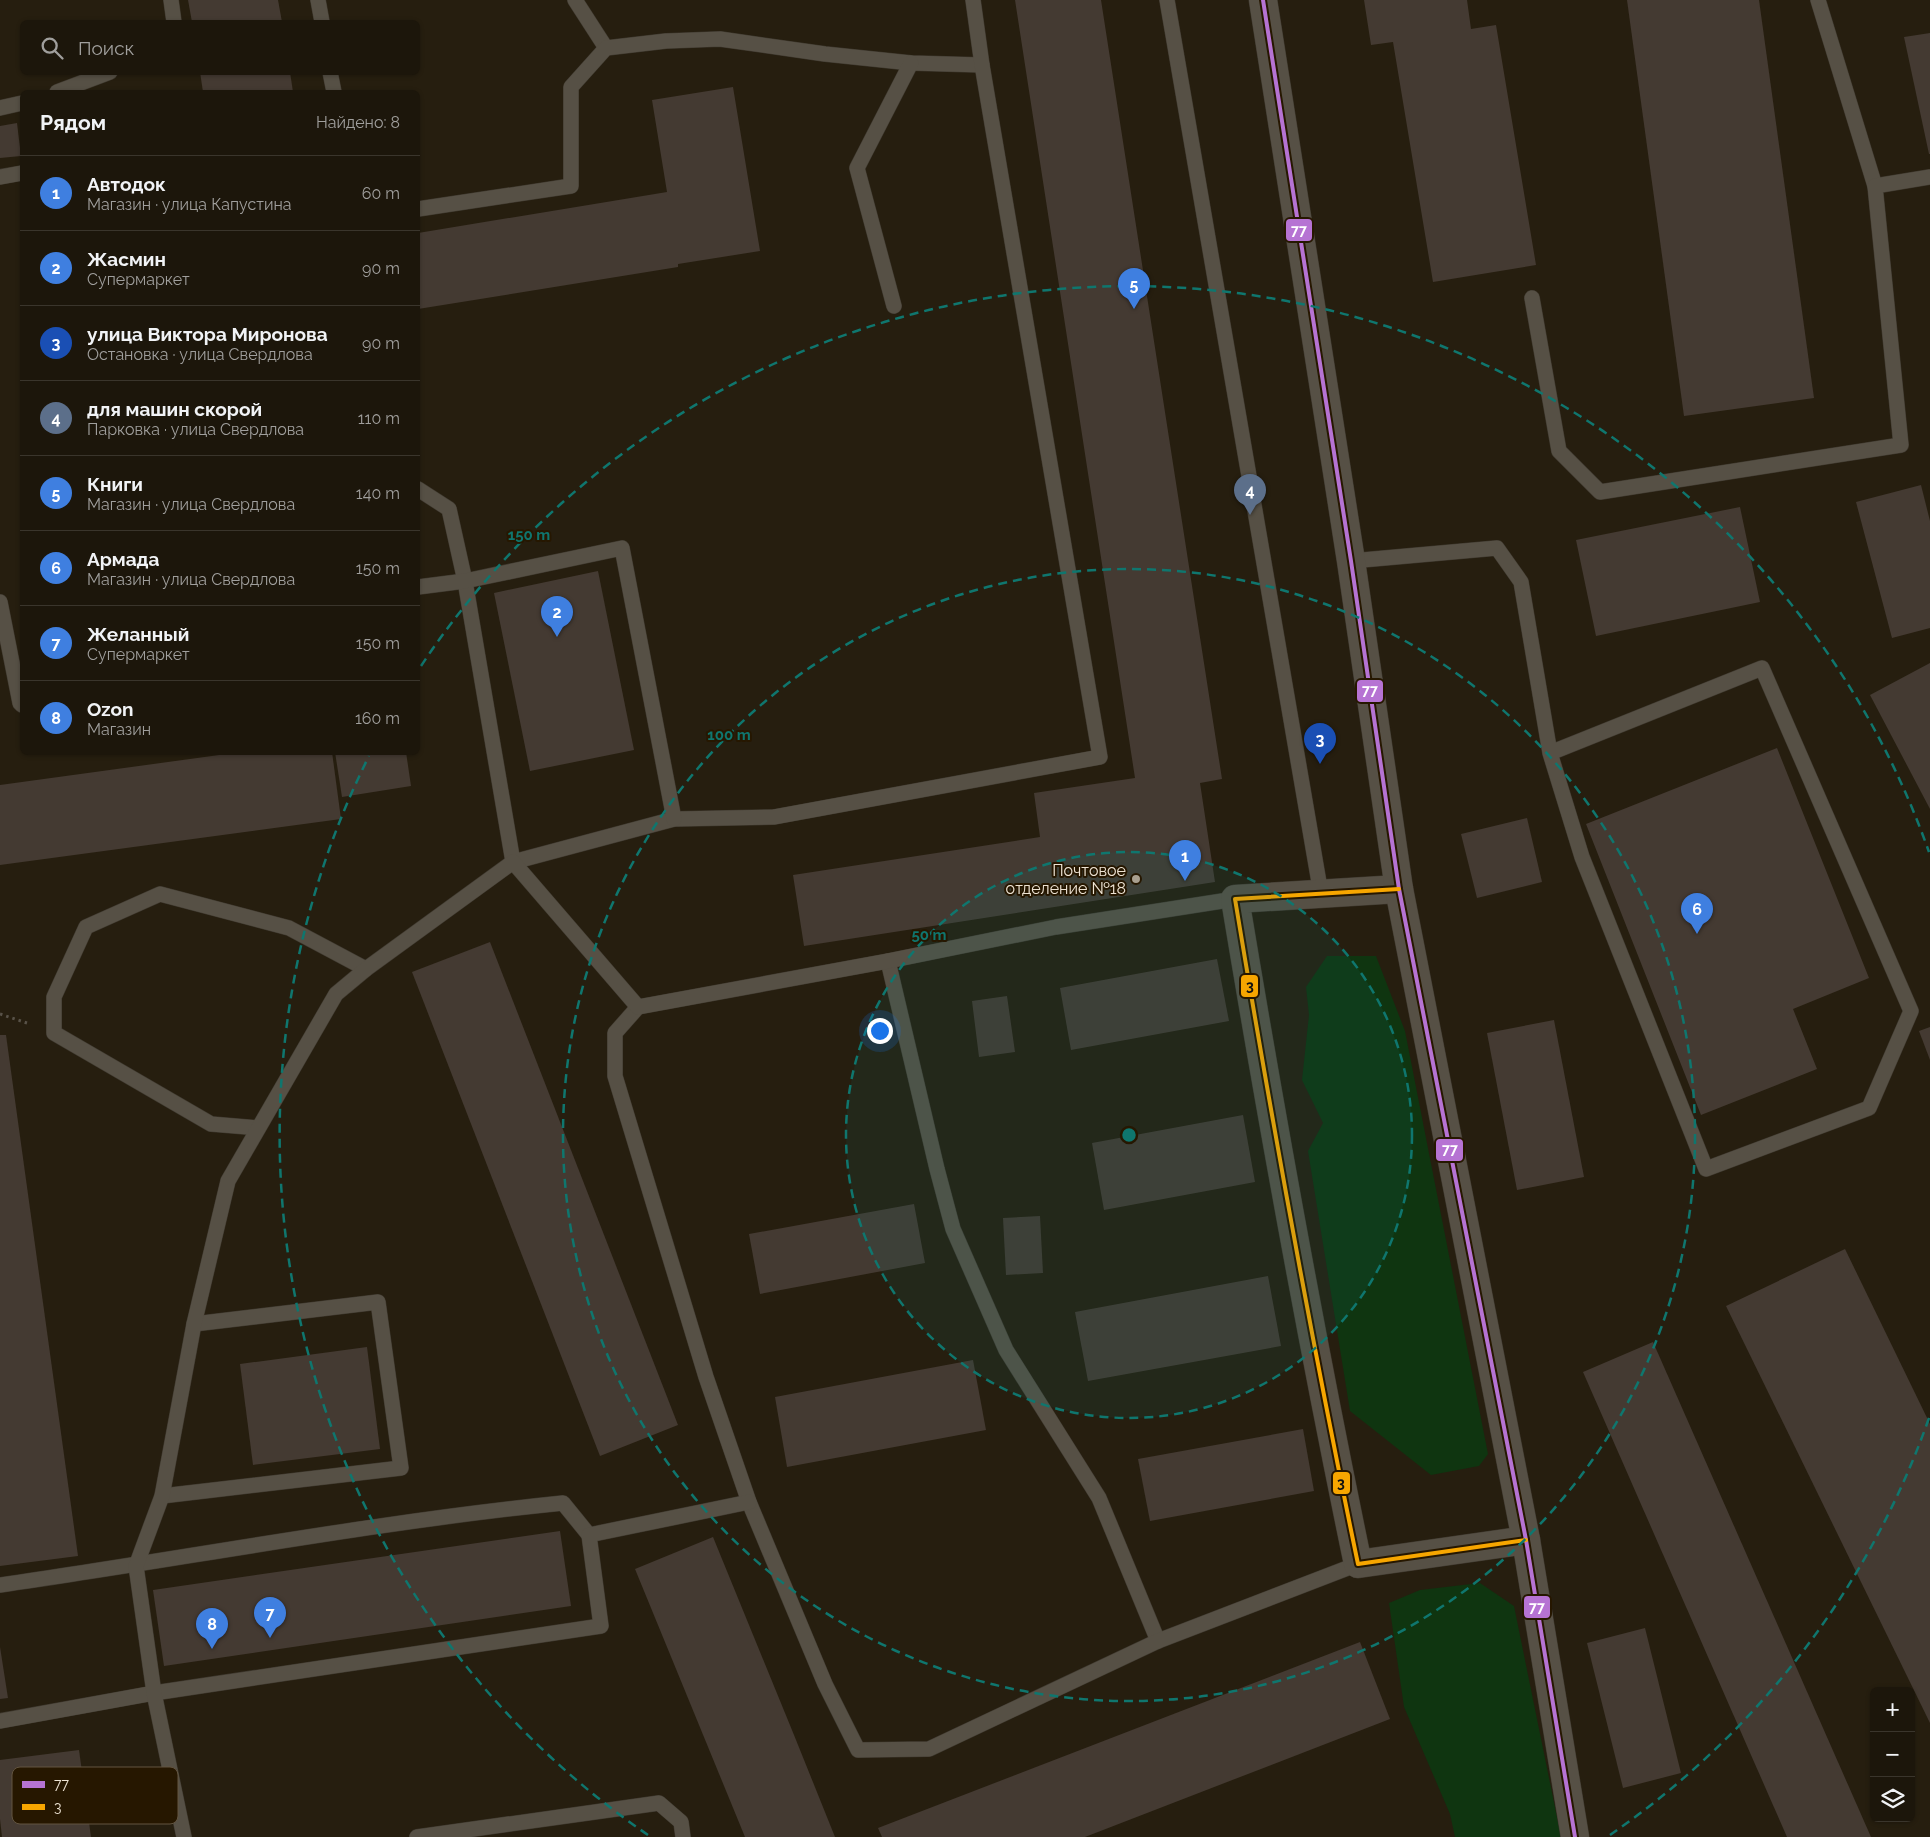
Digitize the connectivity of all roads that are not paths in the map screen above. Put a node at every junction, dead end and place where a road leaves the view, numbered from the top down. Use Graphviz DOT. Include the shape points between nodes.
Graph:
graph roads {
  1 [pos="170,0"];
  2 [pos="318,0"];
  3 [pos="575,0"];
  4 [pos="973,0"];
  5 [pos="1167,0"];
  6 [pos="1263,0"];
  7 [pos="1818,0"];
  8 [pos="174,20"];
  9 [pos="322,20"];
  10 [pos="606,48"];
  11 [pos="911,63"];
  12 [pos="982,65"];
  13 [pos="107,75"];
  14 [pos="331,75"];
  15 [pos="97,86"];
  16 [pos="70,90"];
  17 [pos="334,90"];
  18 [pos="20,103"];
  19 [pos="0,108"];
  20 [pos="20,174"];
  21 [pos="0,177"];
  22 [pos="1930,177"];
  23 [pos="1874,186"];
  24 [pos="420,209"];
  25 [pos="1532,298"];
  26 [pos="894,306"];
  27 [pos="420,490"];
  28 [pos="1351,561"];
  29 [pos="465,580"];
  30 [pos="420,587"];
  31 [pos="0,602"];
  32 [pos="20,703"];
  33 [pos="1550,753"];
  34 [pos="674,819"];
  35 [pos="513,862"];
  36 [pos="1399,889"];
  37 [pos="1321,894"];
  38 [pos="1235,900"];
  39 [pos="888,961"];
  40 [pos="366,969"];
  41 [pos="638,1007"];
  42 [pos="258,1128"];
  43 [pos="194,1324"];
  44 [pos="162,1496"];
  45 [pos="749,1502"];
  46 [pos="589,1535"];
  47 [pos="1526,1540"];
  48 [pos="1358,1564"];
  49 [pos="136,1566"];
  50 [pos="0,1585"];
  51 [pos="1158,1641"];
  52 [pos="154,1693"];
  53 [pos="0,1721"];
  54 [pos="169,1767"];
  55 [pos="178,1808"];
  56 [pos="184,1837"];
  57 [pos="417,1837"];
  58 [pos="684,1837"];
  59 [pos="1575,1837"];
  1 -- 8 [label="lane"];
  2 -- 9 [label="lane"];
  3 -- 10 [label="lane"];
  4 -- 12 [label="lane"];
  5 -- 37 [label="lane"];
  6 -- 28 [label="street"];
  7 -- 23 [label="lane"];
  10 -- 11 [label="lane" via="720,39"];
  10 -- 24 [label="lane" via="571,87 571,186"];
  11 -- 12 [label="lane"];
  11 -- 26 [label="lane" via="857,168"];
  12 -- 34 [label="lane" via="1100,757 774,817"];
  13 -- 15 [label="lane"];
  14 -- 17 [label="lane"];
  15 -- 16 [label="lane"];
  18 -- 19 [label="lane"];
  20 -- 21 [label="lane"];
  22 -- 23 [label="lane"];
  23 -- 25 [label="lane" via="1901,445 1600,492 1560,451"];
  27 -- 29 [label="lane" via="449,509"];
  28 -- 33 [label="lane" via="1497,548 1522,582"];
  28 -- 36 [label="street"];
  29 -- 30 [label="lane"];
  29 -- 34 [label="lane" via="622,548"];
  29 -- 35 [label="lane"];
  31 -- 32 [label="lane"];
  33 -- 33 [label="lane" via="1762,668 1911,1011 1869,1108 1706,1169 1582,856"];
  34 -- 35 [label="lane"];
  35 -- 40 [label="lane"];
  35 -- 41 [label="lane"];
  36 -- 37 [label="street"];
  36 -- 47 [label="street"];
  37 -- 38 [label="street"];
  38 -- 39 [label="lane" via="1056,927"];
  38 -- 48 [label="street" via="1319,1373"];
  39 -- 41 [label="lane"];
  39 -- 51 [label="lane" via="953,1229 1006,1350 1099,1498"];
  40 -- 42 [label="lane" via="336,994"];
  40 -- 42 [label="lane" via="289,928 160,894 86,927 54,997 54,1033 211,1124"];
  41 -- 45 [label="lane" via="615,1033 615,1076 706,1377"];
  42 -- 43 [label="lane" via="228,1181"];
  43 -- 44 [label="lane"];
  43 -- 44 [label="lane" via="378,1302 401,1468"];
  44 -- 49 [label="lane"];
  45 -- 46 [label="lane"];
  45 -- 51 [label="lane" via="825,1684 858,1750 929,1749"];
  46 -- 49 [label="lane" via="563,1502 474,1512"];
  46 -- 52 [label="lane" via="600,1626"];
  47 -- 48 [label="street"];
  47 -- 59 [label="street"];
  48 -- 51 [label="lane"];
  49 -- 50 [label="lane"];
  49 -- 52 [label="lane"];
  52 -- 53 [label="lane"];
  52 -- 54 [label="lane"];
  55 -- 56 [label="lane"];
  57 -- 58 [label="lane" via="658,1803 681,1822"];
}
